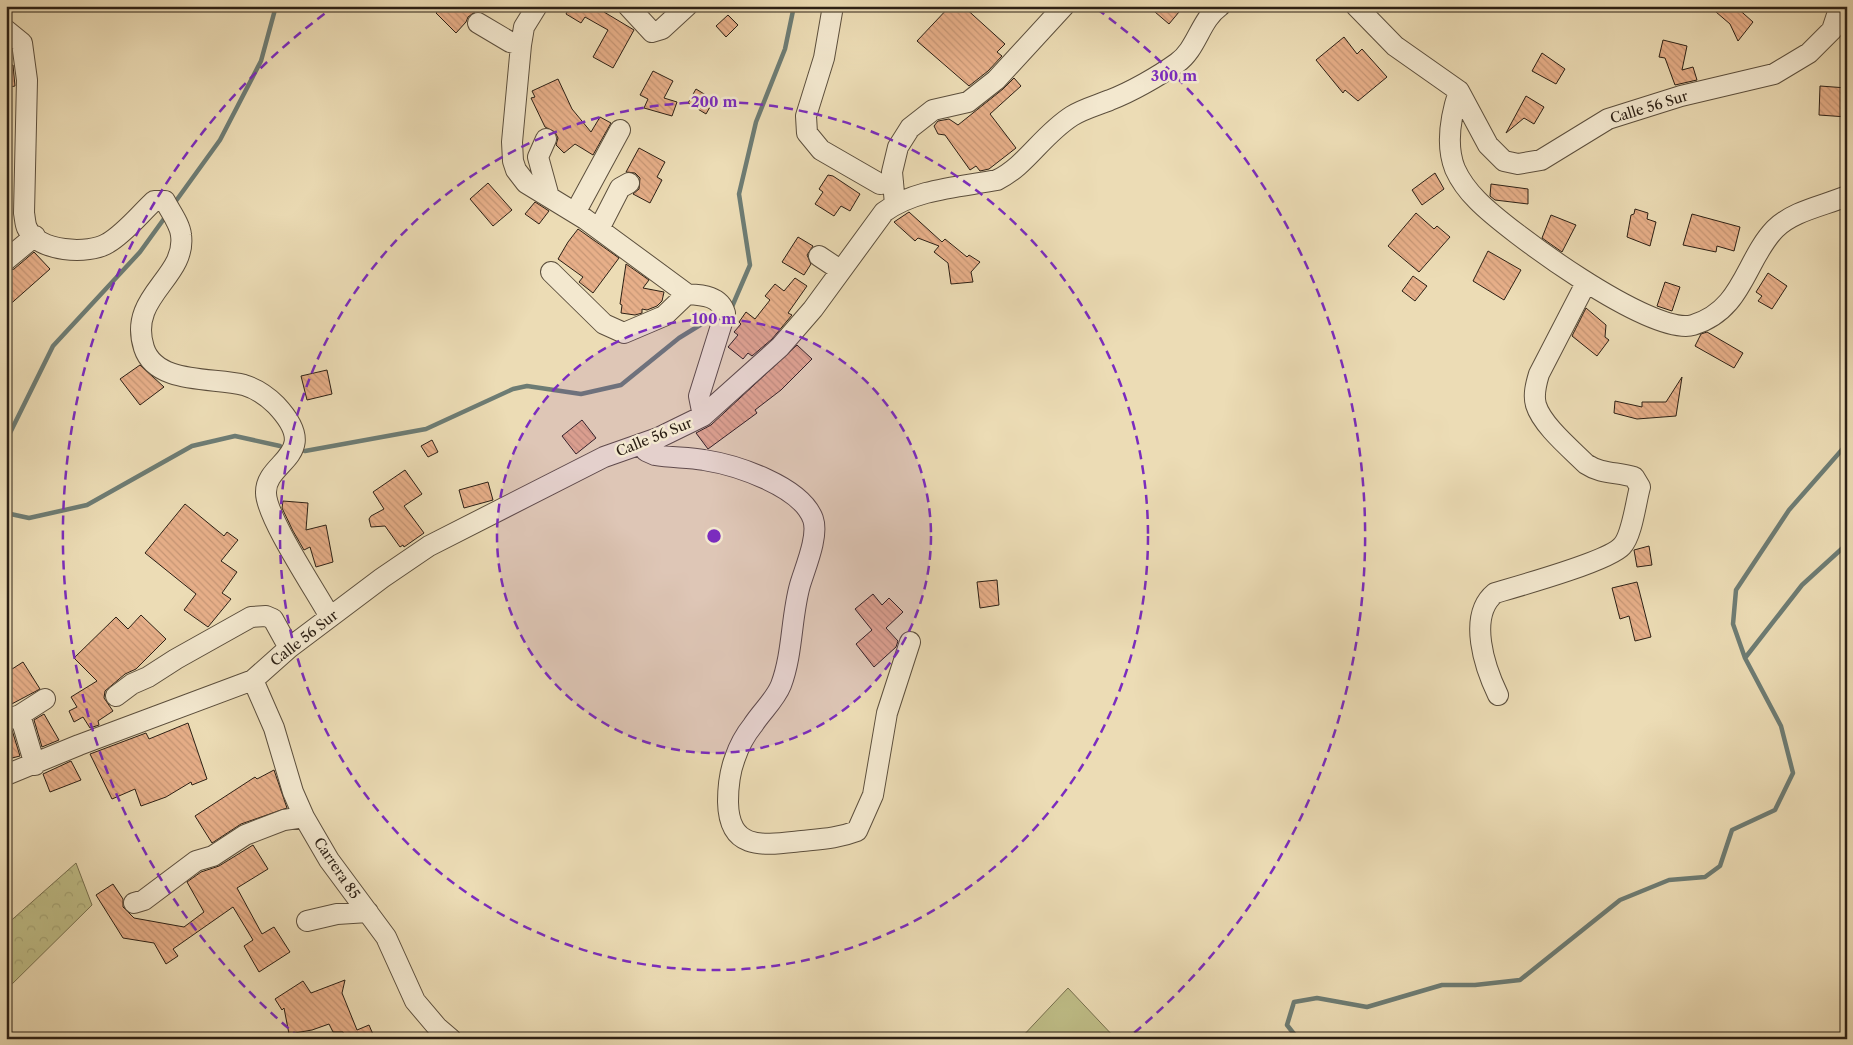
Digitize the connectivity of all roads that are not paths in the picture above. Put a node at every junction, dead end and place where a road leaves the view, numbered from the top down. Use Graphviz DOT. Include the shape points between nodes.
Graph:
graph roads {
  1 [pos="537,6"];
  2 [pos="628,6"];
  3 [pos="687,6"];
  4 [pos="833,6"];
  5 [pos="1064,6"];
  6 [pos="1220,6"];
  7 [pos="1356,6"];
  8 [pos="1840,6"];
  9 [pos="478,23"];
  10 [pos="6,30"];
  11 [pos="521,45"];
  12 [pos="1459,91"];
  13 [pos="620,130"];
  14 [pos="546,139"];
  15 [pos="893,182"];
  16 [pos="629,183"];
  17 [pos="1847,196"];
  18 [pos="549,197"];
  19 [pos="895,204"];
  20 [pos="575,213"];
  21 [pos="599,229"];
  22 [pos="35,236"];
  23 [pos="819,256"];
  24 [pos="6,260"];
  25 [pos="840,270"];
  26 [pos="551,272"];
  27 [pos="1586,283"];
  28 [pos="687,294"];
  29 [pos="703,416"];
  30 [pos="642,444"];
  31 [pos="330,617"];
  32 [pos="910,642"];
  33 [pos="289,648"];
  34 [pos="253,680"];
  35 [pos="1498,695"];
  36 [pos="116,696"];
  37 [pos="45,699"];
  38 [pos="13,718"];
  39 [pos="35,764"];
  40 [pos="6,775"];
  41 [pos="304,817"];
  42 [pos="134,902"];
  43 [pos="368,912"];
  44 [pos="308,921"];
  45 [pos="451,1039"];
  1 -- 11 [label="street" via="524,27"];
  2 -- 3 [label="street" via="652,32 662,29"];
  4 -- 15 [label="street" via="824,58 806,116 807,133 821,150 880,184"];
  5 -- 15 [label="street" via="996,80 968,102 933,110 910,128 898,147"];
  6 -- 19 [label="street, Calle 56 Sur" via="1177,64 1112,99 1073,115 1046,136 1009,174 997,180 918,196"];
  7 -- 12 [label="street, Calle 56 Sur" via="1396,46"];
  8 -- 12 [label="street, Calle 56 Sur" via="1832,30 1809,53 1774,74 1681,96 1608,119 1542,160 1518,164 1504,161 1488,145"];
  9 -- 11 [label="street"];
  10 -- 22 [label="street" via="22,44 27,80 24,213 27,230"];
  11 -- 18 [label="street" via="513,161 520,177"];
  12 -- 27 [label="street" via="1451,114 1450,140 1454,168 1460,179 1486,209"];
  13 -- 20 [label="street"];
  14 -- 18 [label="street" via="538,157"];
  15 -- 19 [label="street"];
  16 -- 21 [label="street" via="620,188"];
  17 -- 27 [label="street" via="1799,214 1774,230 1733,297 1713,315 1692,325 1670,324"];
  18 -- 20 [label="street"];
  19 -- 25 [label="street, Calle 56 Sur" via="884,212"];
  20 -- 21 [label="street"];
  21 -- 28 [label="street"];
  22 -- 24 [label="street"];
  22 -- 31 [label="street" via="45,246 99,247 109,243 154,201 165,201 181,233 182,254 143,311 140,329 149,360 162,370 259,391 276,404 288,420 294,445 291,454 268,482 266,493 274,518"];
  23 -- 25 [label="street"];
  25 -- 29 [label="street, Calle 56 Sur" via="813,309 780,347"];
  26 -- 28 [label="street" via="604,324 624,333 664,316"];
  27 -- 35 [label="street" via="1539,374 1536,404 1544,420 1586,464 1605,473 1634,477 1640,487 1626,541 1619,549 1597,560 1495,593 1485,604 1480,636 1485,664"];
  28 -- 29 [label="street" via="707,296 717,301 725,313 699,396"];
  29 -- 30 [label="street, Calle 56 Sur"];
  30 -- 31 [label="street, Calle 56 Sur" via="604,457 430,546 394,561"];
  30 -- 32 [label="street" via="655,456 718,462 752,473 791,494 814,520 813,539 800,586 781,684 752,725 734,760 728,814 740,838 766,845 843,837 857,831 872,795 888,713"];
  31 -- 33 [label="street, Calle 56 Sur"];
  33 -- 34 [label="street, Calle 56 Sur"];
  33 -- 36 [label="street" via="274,619 251,617"];
  34 -- 39 [label="street, Calle 56 Sur"];
  34 -- 41 [label="street, Carrera 85" via="274,728"];
  37 -- 38 [label="street"];
  38 -- 39 [label="street"];
  39 -- 40 [label="street, Calle 56 Sur"];
  41 -- 42 [label="street" via="284,820 245,836 213,856 196,861 144,900"];
  41 -- 43 [label="street, Carrera 85" via="329,860"];
  43 -- 44 [label="street"];
  43 -- 45 [label="street, Carrera 85" via="386,937 415,1001"];
}
